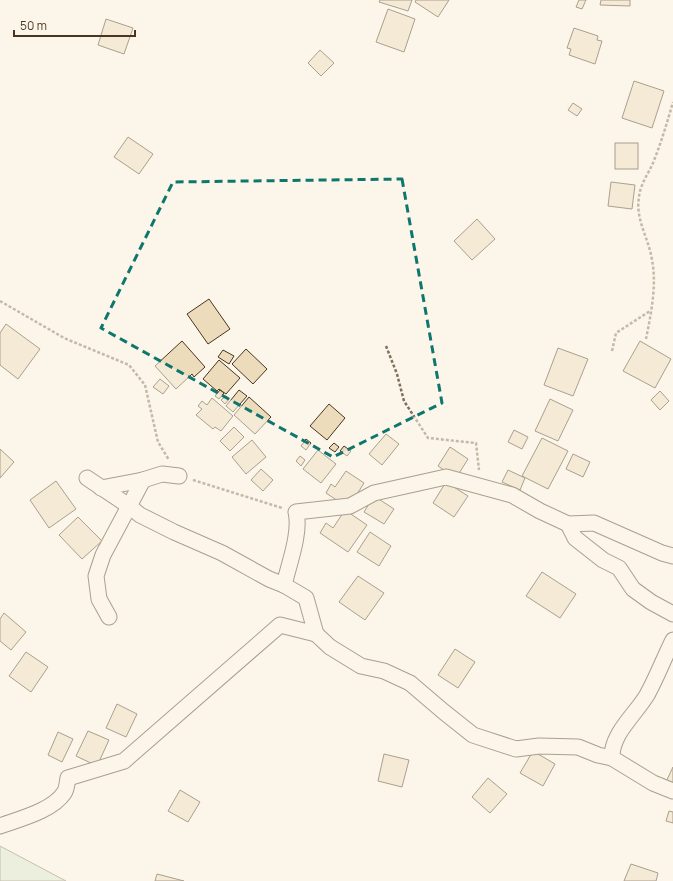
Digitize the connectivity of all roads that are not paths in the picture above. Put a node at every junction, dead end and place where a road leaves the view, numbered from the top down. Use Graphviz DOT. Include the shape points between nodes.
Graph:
graph roads {
  1 [pos="179,476"];
  2 [pos="87,478"];
  3 [pos="144,480"];
  4 [pos="101,488"];
  5 [pos="129,506"];
  6 [pos="568,524"];
  7 [pos="673,556"];
  8 [pos="284,585"];
  9 [pos="673,614"];
  10 [pos="109,617"];
  11 [pos="316,634"];
  12 [pos="673,640"];
  13 [pos="612,758"];
  14 [pos="673,791"];
  15 [pos="0,826"];
  1 -- 3 [label="street" via="162,474"];
  2 -- 4 [label="street"];
  3 -- 4 [label="street"];
  3 -- 5 [label="street"];
  4 -- 5 [label="street"];
  5 -- 8 [label="street" via="140,515"];
  5 -- 10 [label="street" via="103,555 96,576 99,598"];
  6 -- 7 [label="street" via="594,523"];
  6 -- 8 [label="street" via="512,495 446,476 374,493 350,506 296,512 297,532"];
  6 -- 9 [label="street" via="575,538 603,560 619,568 632,589"];
  8 -- 11 [label="street" via="306,598"];
  11 -- 13 [label="street" via="361,666 384,671 410,683 473,735 516,749 578,746"];
  11 -- 15 [label="street" via="280,625 124,761 68,778 65,793 53,804 33,815"];
  12 -- 13 [label="street" via="646,696 611,750"];
  13 -- 14 [label="street" via="654,784"];
}
